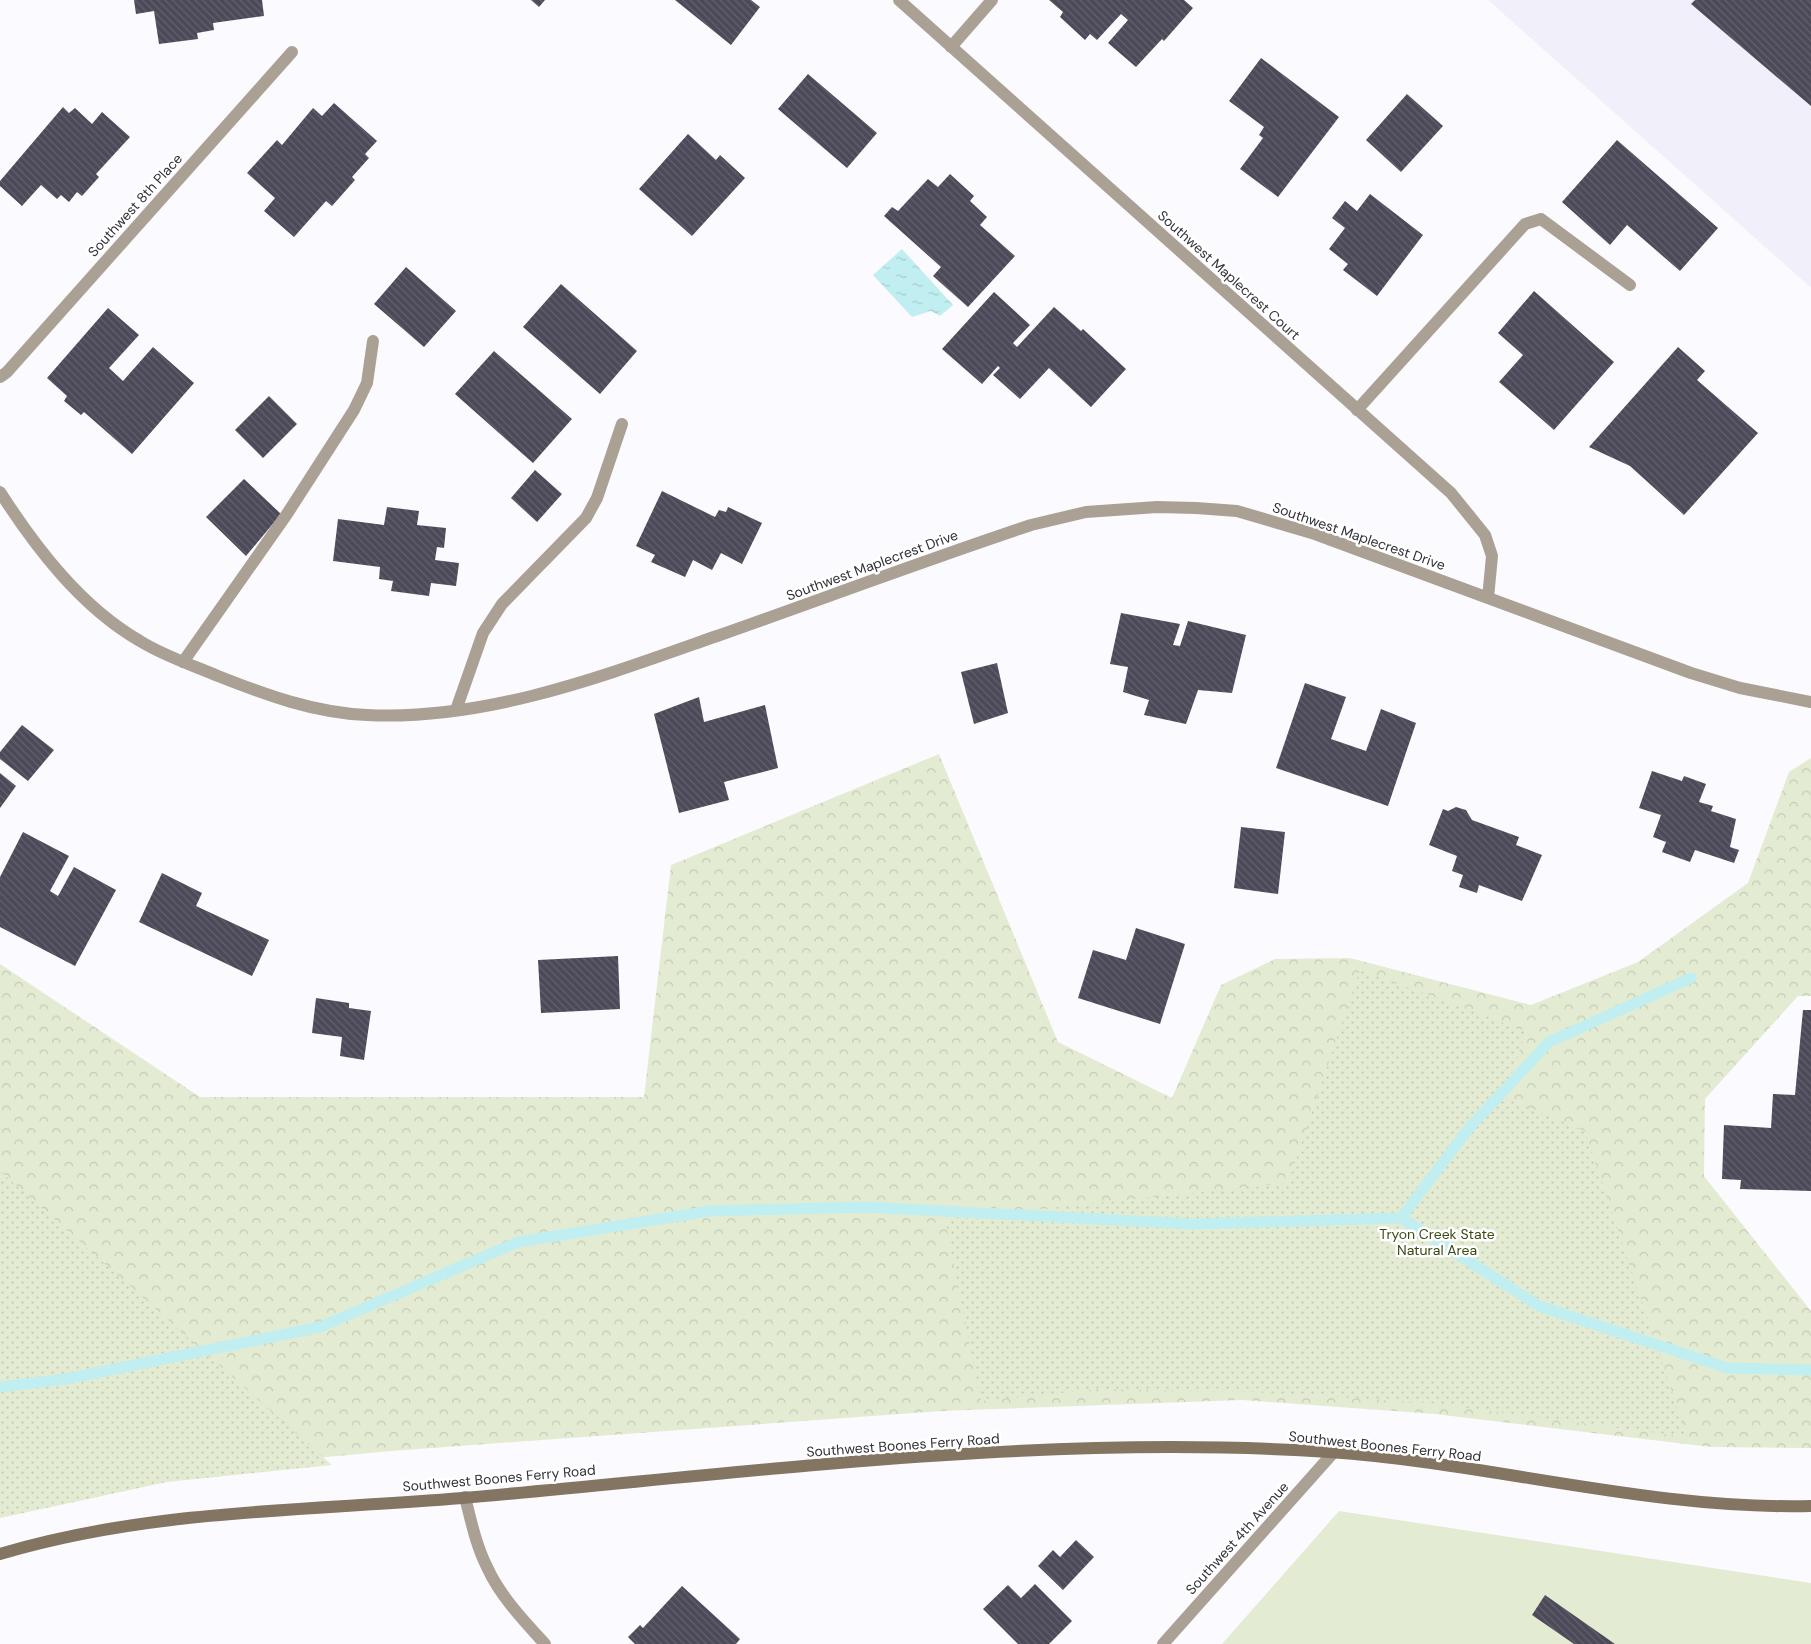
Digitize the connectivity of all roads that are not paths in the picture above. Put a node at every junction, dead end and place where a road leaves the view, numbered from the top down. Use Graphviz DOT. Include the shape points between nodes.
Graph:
graph roads {
  1 [pos="899,0"];
  2 [pos="992,0"];
  3 [pos="951,48"];
  4 [pos="292,52"];
  5 [pos="1630,285"];
  6 [pos="373,341"];
  7 [pos="0,377"];
  8 [pos="1357,410"];
  9 [pos="622,424"];
  10 [pos="0,492"];
  11 [pos="1488,598"];
  12 [pos="183,662"];
  13 [pos="1811,702"];
  14 [pos="456,710"];
  15 [pos="1333,1453"];
  16 [pos="465,1497"];
  17 [pos="1811,1506"];
  18 [pos="0,1554"];
  19 [pos="545,1644"];
  20 [pos="1163,1644"];
  1 -- 3 [label="street, Southwest Maplecrest Court"];
  2 -- 3 [label="street"];
  3 -- 8 [label="street, Southwest Maplecrest Court"];
  4 -- 7 [label="street, Southwest 8th Place"];
  5 -- 8 [label="street" via="1541,219 1525,224"];
  6 -- 12 [label="street" via="368,383 354,410 287,514"];
  8 -- 11 [label="street, Southwest Maplecrest Court" via="1451,493 1485,535 1492,556"];
  9 -- 14 [label="street" via="597,498 586,518 502,604 483,633"];
  10 -- 12 [label="street, Southwest Maplecrest Drive" via="55,568 89,602 116,626"];
  11 -- 13 [label="street, Southwest Maplecrest Drive" via="1691,674"];
  11 -- 14 [label="street, Southwest Maplecrest Drive" via="1316,534 1237,511 1157,507 1086,512 1057,517 1010,532 615,672 528,696"];
  12 -- 14 [label="street, Southwest Maplecrest Drive" via="253,690 329,711 368,715"];
  15 -- 16 [label="main road, Southwest Boones Ferry Road" via="1174,1446 980,1453 675,1476"];
  15 -- 17 [label="main road, Southwest Boones Ferry Road" via="1490,1471 1696,1502 1765,1507"];
  15 -- 20 [label="street, Southwest 4th Avenue"];
  16 -- 18 [label="main road, Southwest Boones Ferry Road" via="158,1520 79,1533"];
  16 -- 19 [label="street" via="476,1542 487,1568 522,1618"];
}
